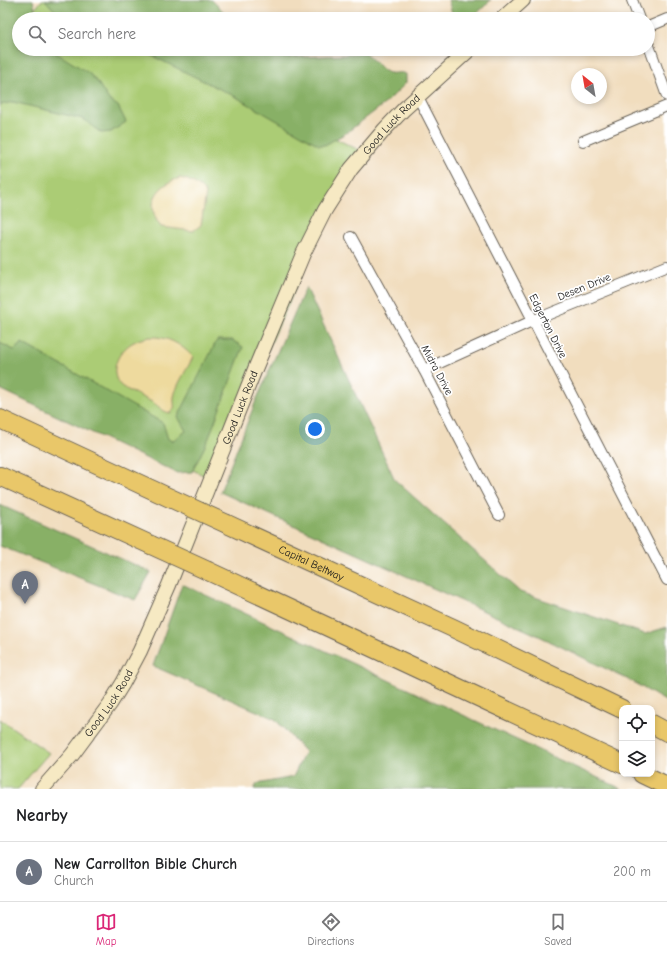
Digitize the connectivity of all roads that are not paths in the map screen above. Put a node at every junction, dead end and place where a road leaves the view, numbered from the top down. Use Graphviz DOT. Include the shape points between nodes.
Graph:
graph roads {
  1 [pos="523,0"];
  2 [pos="632,0"];
  3 [pos="510,12"];
  4 [pos="636,12"];
  5 [pos="667,19"];
  6 [pos="655,25"];
  7 [pos="462,56"];
  8 [pos="653,56"];
  9 [pos="418,96"];
  10 [pos="667,96"];
  11 [pos="667,106"];
  12 [pos="584,141"];
  13 [pos="351,237"];
  14 [pos="667,266"];
  15 [pos="532,321"];
  16 [pos="424,370"];
  17 [pos="0,419"];
  18 [pos="0,476"];
  19 [pos="499,515"];
  20 [pos="667,580"];
  21 [pos="619,708"];
  22 [pos="655,726"];
  23 [pos="667,732"];
  24 [pos="619,763"];
  25 [pos="648,777"];
  26 [pos="667,786"];
  27 [pos="42,789"];
  1 -- 3 [label="main road"];
  2 -- 4 [label="street"];
  5 -- 6 [label="street"];
  7 -- 9 [label="main road, Good Luck Road"];
  8 -- 10 [label="street"];
  9 -- 15 [label="street, Edgerton Drive"];
  9 -- 27 [label="main road, Good Luck Road" via="351,169 318,223 255,369 140,651 110,704 72,755"];
  11 -- 12 [label="street"];
  13 -- 16 [label="street, Midra Drive"];
  14 -- 15 [label="street, Desen Drive"];
  15 -- 16 [label="street, Desen Drive"];
  15 -- 20 [label="street, Edgerton Drive"];
  16 -- 19 [label="street, Midra Drive"];
  17 -- 21 [label="highway, Capital Beltway, bridge"];
  18 -- 24 [label="highway, bridge"];
  22 -- 23 [label="highway"];
  25 -- 26 [label="highway"];
}
